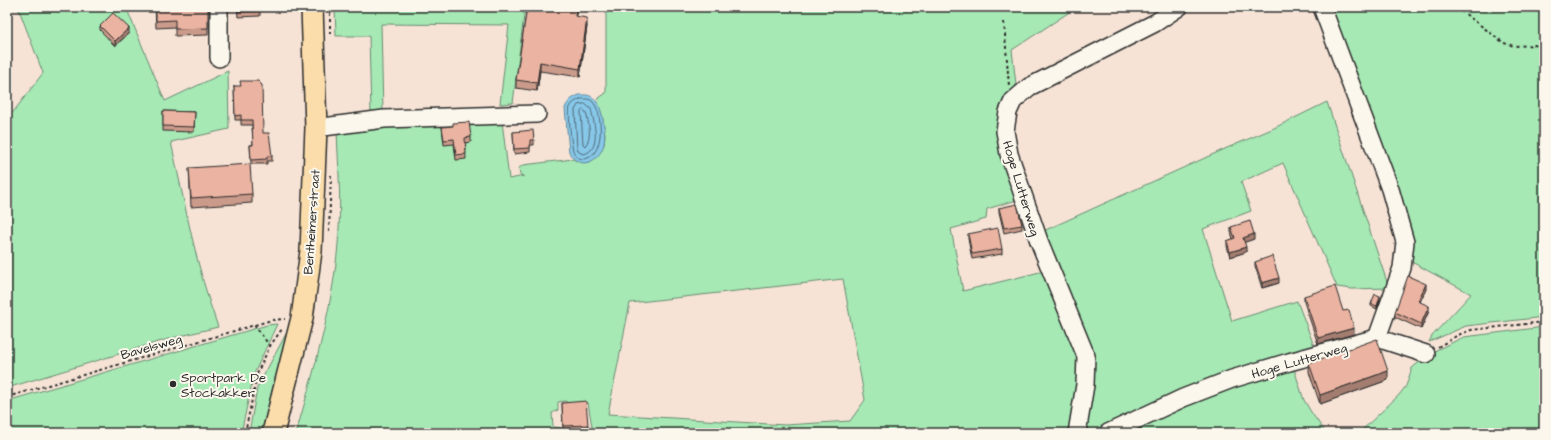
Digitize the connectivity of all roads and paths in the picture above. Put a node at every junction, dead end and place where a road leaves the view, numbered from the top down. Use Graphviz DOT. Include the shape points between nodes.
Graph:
graph roads {
  1 [pos="219,7"];
  2 [pos="312,7"];
  3 [pos="1179,7"];
  4 [pos="1322,7"];
  5 [pos="1456,7"];
  6 [pos="1004,22"];
  7 [pos="1544,53"];
  8 [pos="219,58"];
  9 [pos="1010,107"];
  10 [pos="537,114"];
  11 [pos="316,128"];
  12 [pos="302,318"];
  13 [pos="1544,322"];
  14 [pos="254,325"];
  15 [pos="1377,338"];
  16 [pos="1426,354"];
  17 [pos="7,397"];
  18 [pos="245,433"];
  19 [pos="273,433"];
  20 [pos="1077,433"];
  21 [pos="1108,433"];
  1 -- 8 [label="lane"];
  2 -- 11 [label="main road, Bentheimerstraat"];
  3 -- 9 [label="lane, Hoge Lutterweg" via="1154,23 1029,87"];
  4 -- 15 [label="lane" via="1390,189 1405,242 1402,268"];
  5 -- 7 [label="path" via="1504,43 1514,46 1535,45"];
  6 -- 9 [label="path"];
  9 -- 20 [label="lane, Hoge Lutterweg" via="1005,131 1009,154 1038,241 1086,356 1085,385"];
  10 -- 11 [label="lane" via="384,119"];
  11 -- 12 [label="main road, Bentheimerstraat" via="312,250"];
  12 -- 14 [label="path, Bavelsweg" via="272,320"];
  12 -- 19 [label="main road, Bentheimerstraat"];
  13 -- 16 [label="path" via="1471,330 1453,337"];
  14 -- 17 [label="path, Bavelsweg"];
  14 -- 18 [label="path" via="270,346 258,371"];
  15 -- 16 [label="lane"];
  15 -- 21 [label="lane, Hoge Lutterweg" via="1232,379 1183,398"];
}
